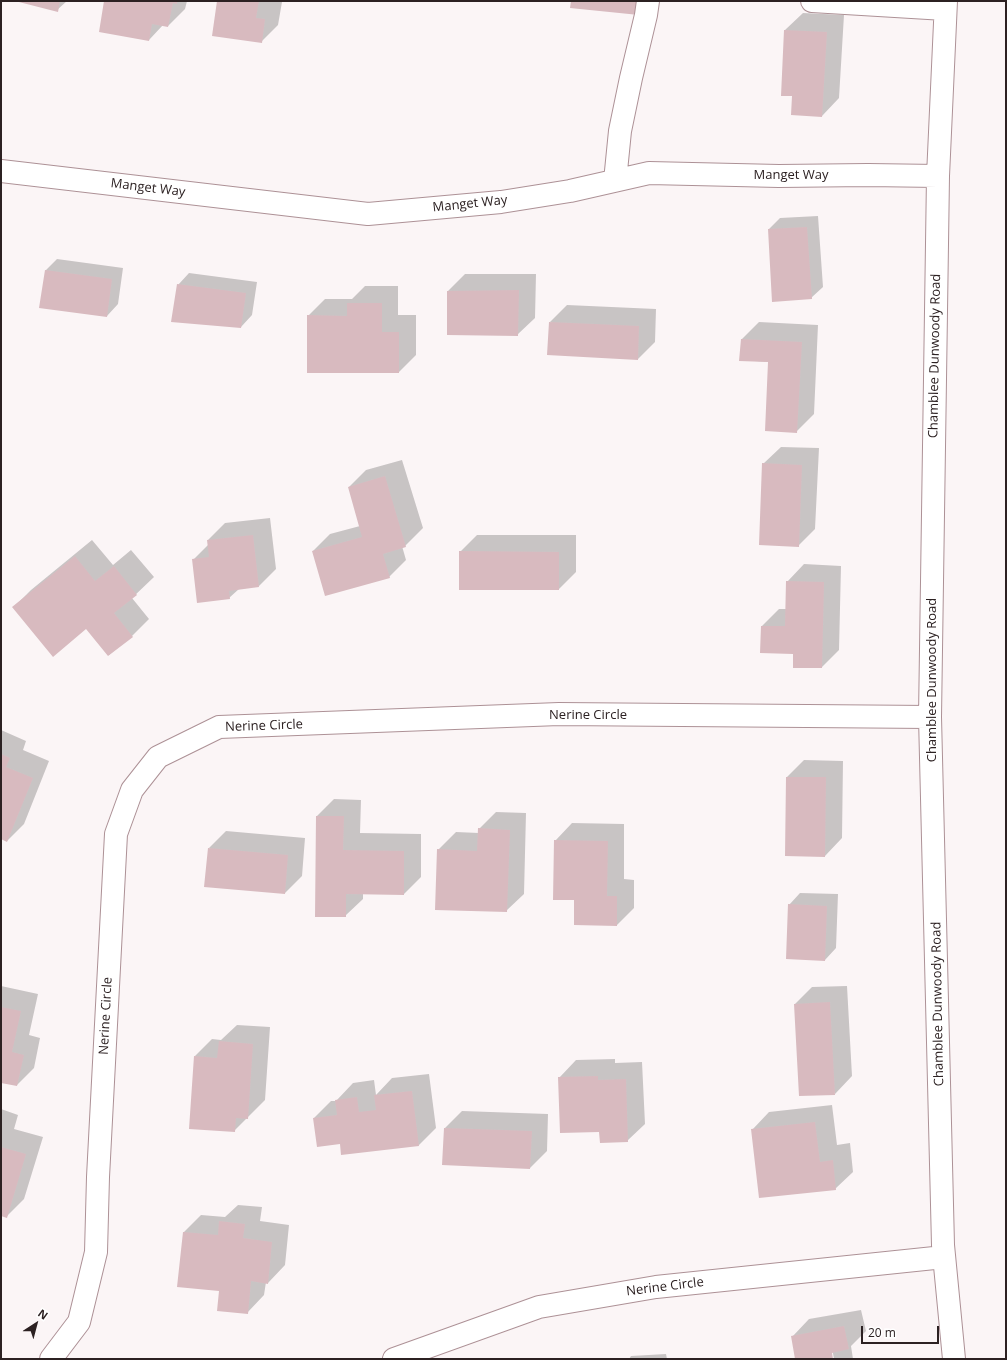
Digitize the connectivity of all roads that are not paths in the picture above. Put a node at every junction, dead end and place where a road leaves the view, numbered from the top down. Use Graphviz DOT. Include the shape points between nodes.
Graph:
graph roads {
  1 [pos="648,1"];
  2 [pos="812,1"];
  3 [pos="946,5"];
  4 [pos="1,171"];
  5 [pos="938,176"];
  6 [pos="616,181"];
  7 [pos="930,717"];
  8 [pos="944,1257"];
  9 [pos="61,1355"];
  10 [pos="394,1359"];
  11 [pos="954,1359"];
  1 -- 6 [label="street" via="620,131"];
  2 -- 3 [label="street"];
  3 -- 5 [label="street, Chamblee Dunwoody Road"];
  4 -- 6 [label="street, Manget Way" via="368,214 501,202"];
  5 -- 6 [label="street, Manget Way" via="649,173"];
  5 -- 7 [label="street, Chamblee Dunwoody Road"];
  7 -- 8 [label="street, Chamblee Dunwoody Road"];
  7 -- 9 [label="street, Nerine Circle" via="559,714 219,728 158,757 132,790 116,834 96,1252 79,1322"];
  8 -- 10 [label="street, Nerine Circle" via="656,1287 539,1307"];
  8 -- 11 [label="street, Chamblee Dunwoody Road"];
}
